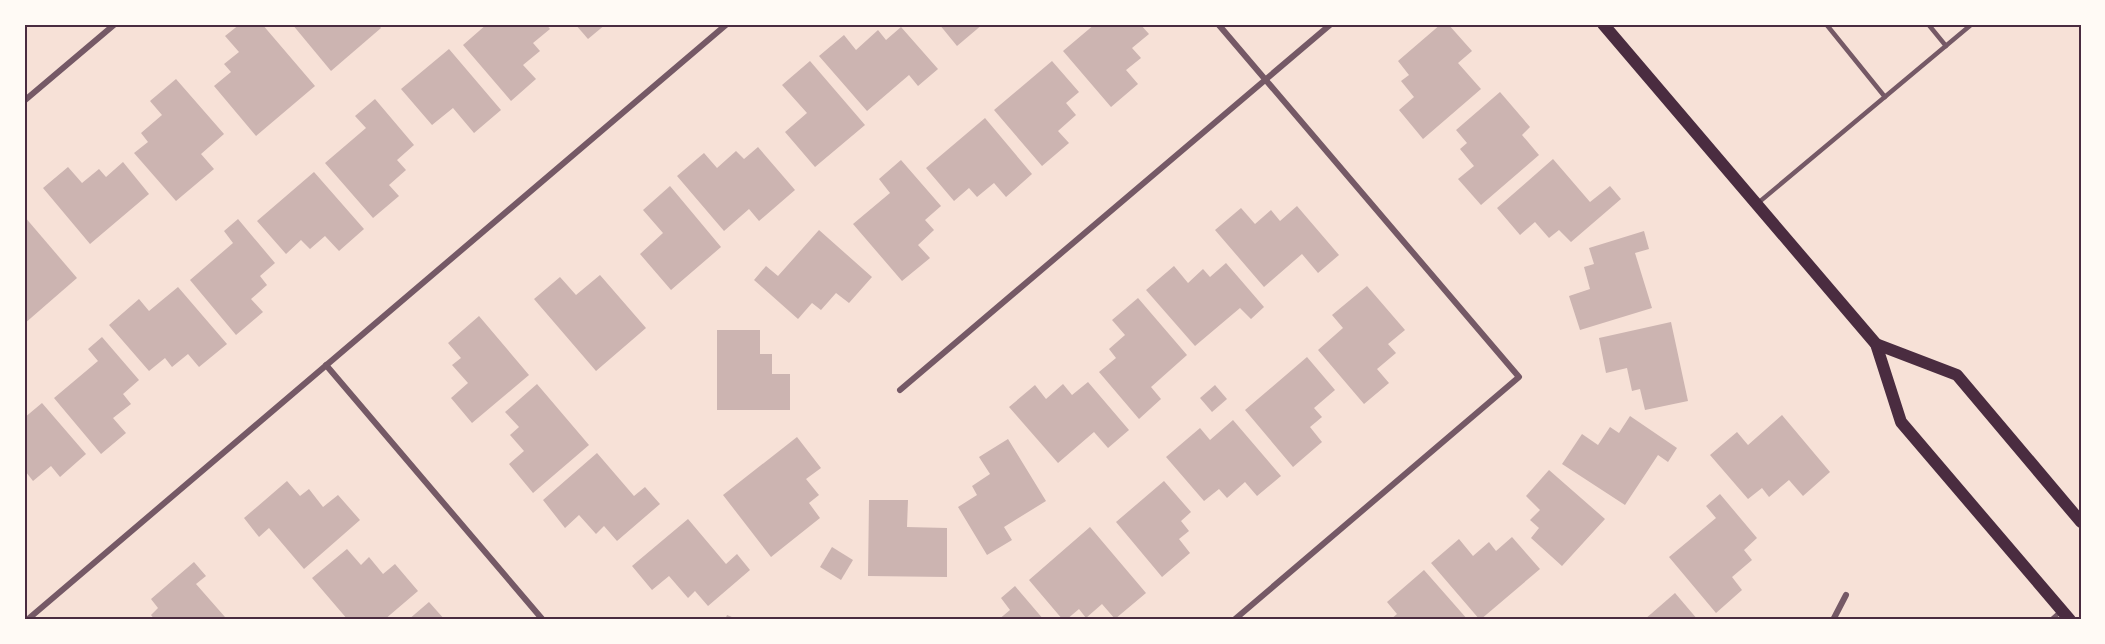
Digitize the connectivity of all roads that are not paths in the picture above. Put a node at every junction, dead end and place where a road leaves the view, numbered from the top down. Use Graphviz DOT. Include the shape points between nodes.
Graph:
graph roads {
  1 [pos="116,24"];
  2 [pos="727,24"];
  3 [pos="1218,24"];
  4 [pos="1331,24"];
  5 [pos="1604,24"];
  6 [pos="1826,24"];
  7 [pos="1928,24"];
  8 [pos="1972,24"];
  9 [pos="1946,46"];
  10 [pos="1265,80"];
  11 [pos="1885,97"];
  12 [pos="24,101"];
  13 [pos="1756,204"];
  14 [pos="1876,344"];
  15 [pos="326,365"];
  16 [pos="900,390"];
  17 [pos="2081,522"];
  18 [pos="1846,595"];
  19 [pos="2066,615"];
  20 [pos="27,620"];
  21 [pos="543,620"];
  22 [pos="1234,620"];
  23 [pos="1833,620"];
  24 [pos="2051,620"];
  1 -- 12 [label="street"];
  2 -- 15 [label="street"];
  3 -- 10 [label="street"];
  4 -- 10 [label="street"];
  5 -- 13 [label="main road"];
  6 -- 11 [label="lane"];
  7 -- 9 [label="lane"];
  8 -- 9 [label="lane"];
  9 -- 11 [label="lane"];
  10 -- 16 [label="street"];
  10 -- 22 [label="street" via="1519,377"];
  11 -- 13 [label="lane"];
  13 -- 14 [label="main road"];
  14 -- 17 [label="main road" via="1957,375"];
  14 -- 19 [label="main road" via="1900,422"];
  15 -- 20 [label="street"];
  15 -- 21 [label="street"];
  18 -- 23 [label="street"];
  19 -- 24 [label="lane"];
}
